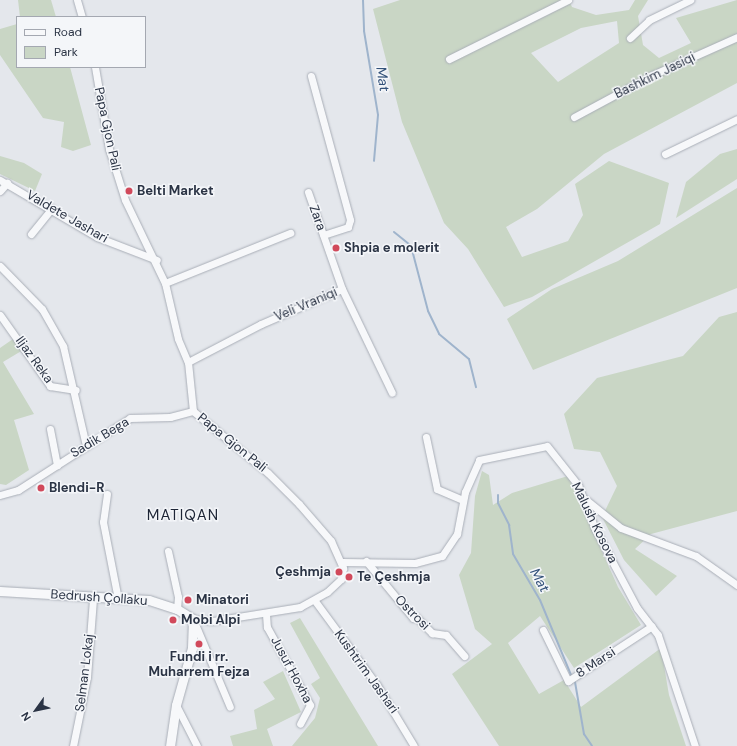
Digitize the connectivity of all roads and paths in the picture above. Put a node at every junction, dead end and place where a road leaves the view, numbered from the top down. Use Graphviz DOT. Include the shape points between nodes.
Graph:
graph roads {
  1 [pos="77,0"];
  2 [pos="568,0"];
  3 [pos="690,0"];
  4 [pos="82,16"];
  5 [pos="737,37"];
  6 [pos="630,38"];
  7 [pos="449,59"];
  8 [pos="94,68"];
  9 [pos="311,76"];
  10 [pos="574,117"];
  11 [pos="737,119"];
  12 [pos="665,154"];
  13 [pos="3,182"];
  14 [pos="0,191"];
  15 [pos="308,192"];
  16 [pos="52,208"];
  17 [pos="290,232"];
  18 [pos="31,234"];
  19 [pos="323,235"];
  20 [pos="157,260"];
  21 [pos="0,266"];
  22 [pos="165,283"];
  23 [pos="342,289"];
  24 [pos="0,315"];
  25 [pos="188,362"];
  26 [pos="76,390"];
  27 [pos="392,393"];
  28 [pos="193,411"];
  29 [pos="50,429"];
  30 [pos="426,437"];
  31 [pos="86,446"];
  32 [pos="57,465"];
  33 [pos="107,494"];
  34 [pos="0,495"];
  35 [pos="585,499"];
  36 [pos="463,500"];
  37 [pos="168,551"];
  38 [pos="366,561"];
  39 [pos="342,562"];
  40 [pos="737,585"];
  41 [pos="0,591"];
  42 [pos="118,599"];
  43 [pos="93,600"];
  44 [pos="314,601"];
  45 [pos="177,609"];
  46 [pos="266,614"];
  47 [pos="193,619"];
  48 [pos="652,626"];
  49 [pos="543,630"];
  50 [pos="464,656"];
  51 [pos="176,705"];
  52 [pos="230,708"];
  53 [pos="300,724"];
  54 [pos="73,746"];
  55 [pos="170,746"];
  56 [pos="197,746"];
  57 [pos="414,746"];
  58 [pos="695,746"];
  1 -- 4 [label="street"];
  2 -- 7 [label="street"];
  3 -- 6 [label="street" via="649,20"];
  5 -- 10 [label="street, Bashkim Jasiqi" via="650,76"];
  8 -- 20 [label="street, Papa Gjon Pali" via="125,200"];
  9 -- 19 [label="street" via="350,220 348,227"];
  11 -- 12 [label="street"];
  13 -- 14 [label="street"];
  13 -- 16 [label="street, Valdete Jashari"];
  15 -- 19 [label="street, Zara"];
  16 -- 18 [label="street"];
  16 -- 20 [label="street, Valdete Jashari" via="97,237"];
  17 -- 22 [label="street"];
  19 -- 23 [label="street, Zara"];
  20 -- 22 [label="street, Papa Gjon Pali"];
  21 -- 26 [label="street" via="42,309 63,346"];
  22 -- 25 [label="street, Papa Gjon Pali" via="178,340"];
  23 -- 25 [label="street, Veli Vraniqi" via="261,324"];
  23 -- 27 [label="street, Veli Vraniqi"];
  24 -- 26 [label="street, Iljaz Reka" via="50,386"];
  25 -- 28 [label="street, Papa Gjon Pali"];
  26 -- 31 [label="street" via="80,430"];
  28 -- 31 [label="street, Sadik Bega" via="170,417 130,418"];
  28 -- 39 [label="street, Papa Gjon Pali" via="268,473 331,541"];
  29 -- 32 [label="street, Sadik Bega"];
  30 -- 36 [label="street" via="437,489"];
  31 -- 32 [label="street, Sadik Bega"];
  32 -- 34 [label="street, Sadik Bega" via="18,490"];
  33 -- 42 [label="street" via="103,522"];
  35 -- 36 [label="street, Malush Kosova" via="547,446 483,459"];
  35 -- 40 [label="street" via="621,528 696,556"];
  35 -- 48 [label="street, Malush Kosova" via="595,529 637,608"];
  36 -- 38 [label="street, Malush Kosova" via="457,534 442,556 414,562"];
  37 -- 45 [label="street"];
  38 -- 39 [label="street, Malush Kosova"];
  38 -- 50 [label="street, Ostrosi" via="413,618 416,617 432,633 446,635"];
  39 -- 44 [label="street" via="341,579"];
  41 -- 43 [label="street, Bedrush Çollaku"];
  42 -- 43 [label="street, Bedrush Çollaku"];
  42 -- 45 [label="street, Bedrush Çollaku" via="149,600"];
  43 -- 54 [label="street, Selman Lokaj" via="87,677"];
  44 -- 46 [label="street"];
  44 -- 57 [label="street, Kushtrim Jashari" via="377,685"];
  45 -- 47 [label="street, Bedrush Çollaku"];
  46 -- 47 [label="street" via="213,621"];
  46 -- 53 [label="street, Jusuf Hoxha" via="267,627 310,705"];
  47 -- 51 [label="street" via="192,648"];
  47 -- 52 [label="street"];
  48 -- 49 [label="street, 8 Marsi" via="568,681"];
  48 -- 58 [label="street, Malush Kosova" via="662,646"];
  51 -- 55 [label="street"];
  51 -- 56 [label="street"];
}
